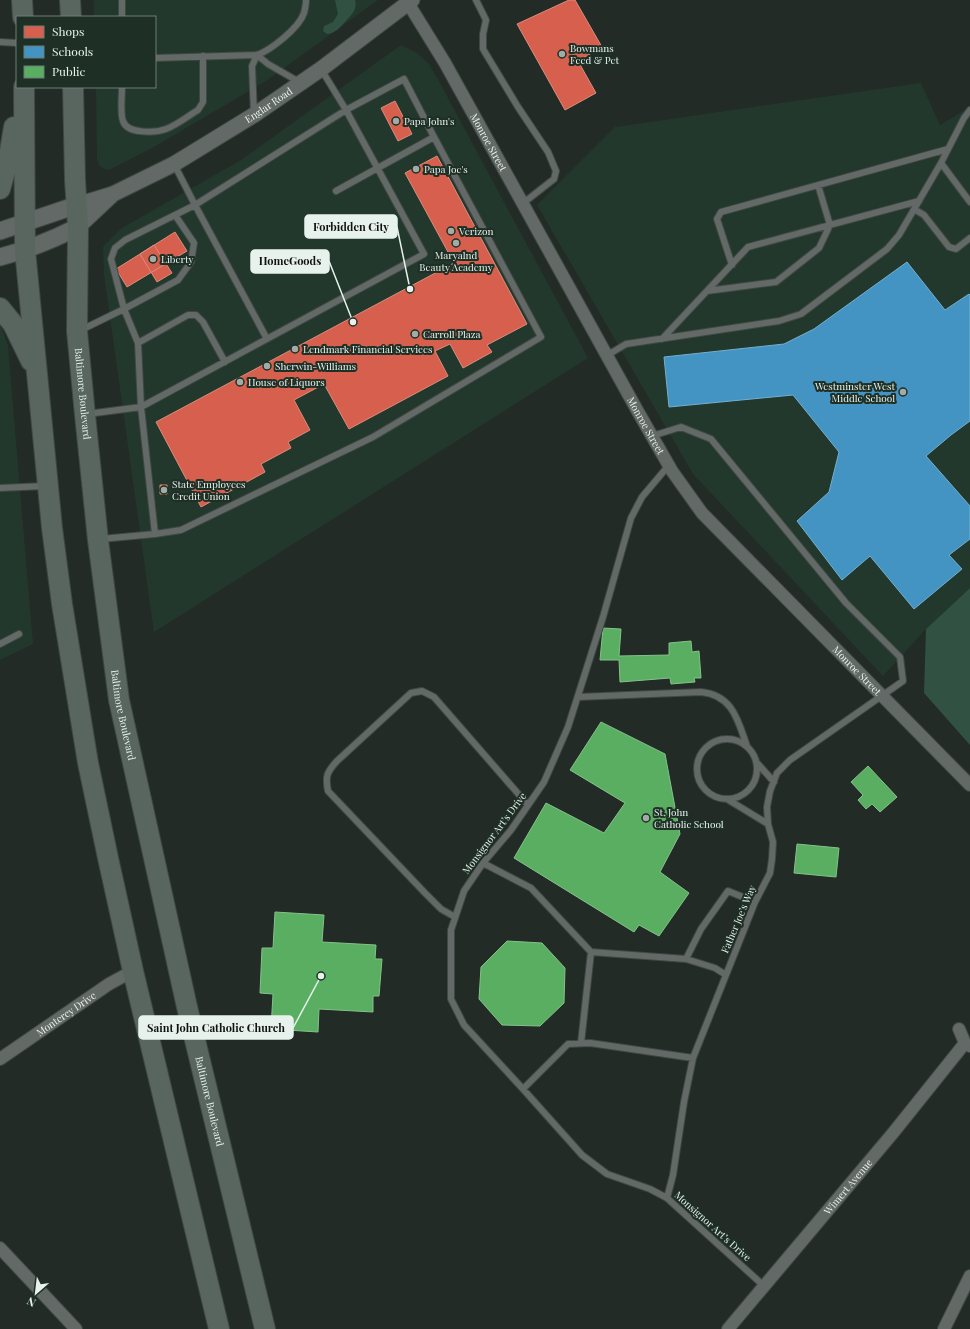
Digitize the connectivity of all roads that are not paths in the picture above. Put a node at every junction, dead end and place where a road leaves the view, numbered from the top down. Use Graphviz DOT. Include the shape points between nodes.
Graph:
graph roads {
  1 [pos="22,0"];
  2 [pos="70,0"];
  3 [pos="122,0"];
  4 [pos="306,0"];
  5 [pos="476,0"];
  6 [pos="408,1"];
  7 [pos="23,16"];
  8 [pos="71,16"];
  9 [pos="122,16"];
  10 [pos="0,42"];
  11 [pos="16,43"];
  12 [pos="257,55"];
  13 [pos="203,56"];
  14 [pos="156,58"];
  15 [pos="321,69"];
  16 [pos="302,83"];
  17 [pos="20,88"];
  18 [pos="24,88"];
  19 [pos="73,88"];
  20 [pos="122,88"];
  21 [pos="346,110"];
  22 [pos="970,110"];
  23 [pos="254,115"];
  24 [pos="434,137"];
  25 [pos="948,148"];
  26 [pos="941,163"];
  27 [pos="174,164"];
  28 [pos="378,168"];
  29 [pos="818,185"];
  30 [pos="0,189"];
  31 [pos="336,191"];
  32 [pos="113,194"];
  33 [pos="919,201"];
  34 [pos="970,202"];
  35 [pos="522,204"];
  36 [pos="76,205"];
  37 [pos="195,205"];
  38 [pos="914,209"];
  39 [pos="175,215"];
  40 [pos="24,223"];
  41 [pos="830,225"];
  42 [pos="78,227"];
  43 [pos="0,231"];
  44 [pos="970,238"];
  45 [pos="25,250"];
  46 [pos="0,257"];
  47 [pos="732,265"];
  48 [pos="707,290"];
  49 [pos="0,308"];
  50 [pos="124,309"];
  51 [pos="78,331"];
  52 [pos="267,339"];
  53 [pos="662,339"];
  54 [pos="138,343"];
  55 [pos="606,356"];
  56 [pos="225,362"];
  57 [pos="39,395"];
  58 [pos="141,407"];
  59 [pos="85,414"];
  60 [pos="652,436"];
  61 [pos="669,465"];
  62 [pos="48,486"];
  63 [pos="0,488"];
  64 [pos="155,534"];
  65 [pos="98,540"];
  66 [pos="19,634"];
  67 [pos="0,644"];
  68 [pos="883,695"];
  69 [pos="578,697"];
  70 [pos="747,746"];
  71 [pos="757,763"];
  72 [pos="774,782"];
  73 [pos="970,785"];
  74 [pos="727,799"];
  75 [pos="528,805"];
  76 [pos="768,824"];
  77 [pos="483,863"];
  78 [pos="755,902"];
  79 [pos="456,917"];
  80 [pos="591,952"];
  81 [pos="686,959"];
  82 [pos="133,971"];
  83 [pos="726,975"];
  84 [pos="960,1028"];
  85 [pos="581,1043"];
  86 [pos="967,1045"];
  87 [pos="693,1058"];
  88 [pos="0,1059"];
  89 [pos="524,1089"];
  90 [pos="667,1198"];
  91 [pos="0,1248"];
  92 [pos="970,1276"];
  93 [pos="764,1286"];
  94 [pos="76,1329"];
  95 [pos="219,1329"];
  96 [pos="265,1329"];
  97 [pos="728,1329"];
  98 [pos="944,1329"];
  1 -- 7 [label="highway"];
  2 -- 8 [label="highway"];
  3 -- 9 [label="lane"];
  4 -- 12 [label="lane" via="300,20 272,46"];
  5 -- 35 [label="lane" via="486,20 483,49 548,152 556,171 554,179"];
  6 -- 15 [label="street, Englar Road"];
  6 -- 35 [label="street, Monroe Street"];
  10 -- 11 [label="lane"];
  12 -- 13 [label="lane"];
  12 -- 16 [label="lane"];
  12 -- 23 [label="lane" via="252,66"];
  13 -- 14 [label="lane"];
  13 -- 20 [label="lane" via="201,106 165,130 133,130 126,126 122,119"];
  15 -- 16 [label="street, Englar Road"];
  15 -- 21 [label="lane"];
  16 -- 23 [label="street, Englar Road"];
  17 -- 30 [label="highway" via="9,157"];
  18 -- 40 [label="highway"];
  19 -- 36 [label="highway, Baltimore Boulevard"];
  21 -- 24 [label="lane" via="404,79"];
  21 -- 28 [label="lane"];
  21 -- 37 [label="lane"];
  22 -- 25 [label="lane"];
  23 -- 27 [label="street, Englar Road"];
  24 -- 28 [label="lane"];
  24 -- 64 [label="lane" via="541,337 373,437 181,530"];
  25 -- 26 [label="lane"];
  25 -- 29 [label="lane"];
  26 -- 33 [label="lane"];
  26 -- 34 [label="lane"];
  27 -- 32 [label="street, Englar Road"];
  27 -- 37 [label="lane"];
  28 -- 31 [label="lane"];
  28 -- 52 [label="lane" via="424,254"];
  29 -- 41 [label="lane"];
  29 -- 47 [label="lane" via="721,212 717,219"];
  32 -- 36 [label="street, Englar Road"];
  32 -- 42 [label="street, Englar Road"];
  33 -- 38 [label="lane"];
  33 -- 41 [label="lane"];
  35 -- 55 [label="street, Monroe Street"];
  36 -- 40 [label="main road, Englar Road"];
  36 -- 42 [label="highway, Baltimore Boulevard"];
  37 -- 39 [label="lane"];
  37 -- 52 [label="lane"];
  38 -- 44 [label="lane" via="924,215 949,247 956,249"];
  38 -- 53 [label="lane" via="887,249 801,314 779,322"];
  39 -- 50 [label="lane" via="125,240 115,248 111,259"];
  39 -- 50 [label="lane" via="194,243 191,262 178,280"];
  40 -- 43 [label="main road, Englar Road"];
  40 -- 45 [label="highway"];
  41 -- 47 [label="lane" via="748,247"];
  41 -- 48 [label="lane" via="819,248 776,282"];
  42 -- 45 [label="main road, Englar Road"];
  42 -- 51 [label="highway, Baltimore Boulevard"];
  45 -- 46 [label="main road, Englar Road"];
  45 -- 57 [label="highway"];
  47 -- 48 [label="lane"];
  48 -- 53 [label="lane"];
  49 -- 57 [label="highway" via="13,324 32,363"];
  50 -- 51 [label="lane"];
  50 -- 54 [label="lane"];
  51 -- 59 [label="highway, Baltimore Boulevard"];
  52 -- 56 [label="lane"];
  53 -- 55 [label="lane" via="626,344"];
  54 -- 56 [label="lane" via="188,315 196,316"];
  54 -- 58 [label="lane"];
  55 -- 60 [label="street, Monroe Street"];
  56 -- 58 [label="lane"];
  57 -- 62 [label="highway"];
  58 -- 59 [label="lane"];
  58 -- 64 [label="lane"];
  59 -- 65 [label="highway, Baltimore Boulevard"];
  60 -- 61 [label="street, Monroe Street"];
  60 -- 68 [label="lane, Father Joe’s Way" via="681,427 711,439 846,602 900,657 904,681"];
  61 -- 68 [label="street, Monroe Street" via="702,512"];
  61 -- 69 [label="lane, Monsignor Art’s Drive" via="642,497 631,518"];
  62 -- 63 [label="lane"];
  62 -- 82 [label="highway" via="62,604 88,763"];
  64 -- 65 [label="lane"];
  65 -- 96 [label="highway, Baltimore Boulevard" via="120,708 185,1000"];
  66 -- 67 [label="lane"];
  68 -- 72 [label="lane, Father Joe’s Way" via="790,760 777,773"];
  68 -- 73 [label="street, Monroe Street"];
  69 -- 70 [label="lane" via="712,693 736,714"];
  69 -- 75 [label="lane, Monsignor Art’s Drive" via="544,782"];
  70 -- 71 [label="lane" via="752,750"];
  70 -- 74 [label="lane" via="734,739 723,738 704,747 699,754 696,770 701,785 708,793"];
  71 -- 72 [label="lane"];
  71 -- 74 [label="lane" via="754,784 747,792"];
  72 -- 76 [label="lane, Father Joe’s Way" via="767,807"];
  74 -- 76 [label="lane"];
  75 -- 77 [label="lane, Monsignor Art’s Drive"];
  75 -- 79 [label="lane" via="434,697 422,691 411,693 328,771 328,791 441,909"];
  76 -- 78 [label="lane, Father Joe’s Way" via="773,842 770,873"];
  77 -- 79 [label="lane, Monsignor Art’s Drive" via="464,891"];
  77 -- 80 [label="lane" via="531,888"];
  78 -- 81 [label="lane" via="728,891 701,929"];
  78 -- 83 [label="lane, Father Joe’s Way"];
  79 -- 89 [label="lane, Monsignor Art’s Drive" via="451,930 451,999 464,1025"];
  80 -- 81 [label="lane"];
  80 -- 85 [label="lane"];
  81 -- 83 [label="lane" via="715,968"];
  82 -- 88 [label="street, Monterey Drive" via="109,984"];
  82 -- 95 [label="highway"];
  83 -- 87 [label="lane, Father Joe’s Way"];
  84 -- 86 [label="street"];
  85 -- 87 [label="lane"];
  85 -- 89 [label="lane" via="568,1044"];
  86 -- 93 [label="street, Wimert Avenue"];
  87 -- 90 [label="lane, Father Joe’s Way"];
  89 -- 90 [label="lane, Monsignor Art’s Drive" via="582,1155 606,1174 650,1189"];
  90 -- 93 [label="lane, Monsignor Art’s Drive"];
  91 -- 94 [label="street"];
  92 -- 98 [label="street"];
  93 -- 97 [label="street, Wimert Avenue"];
}
